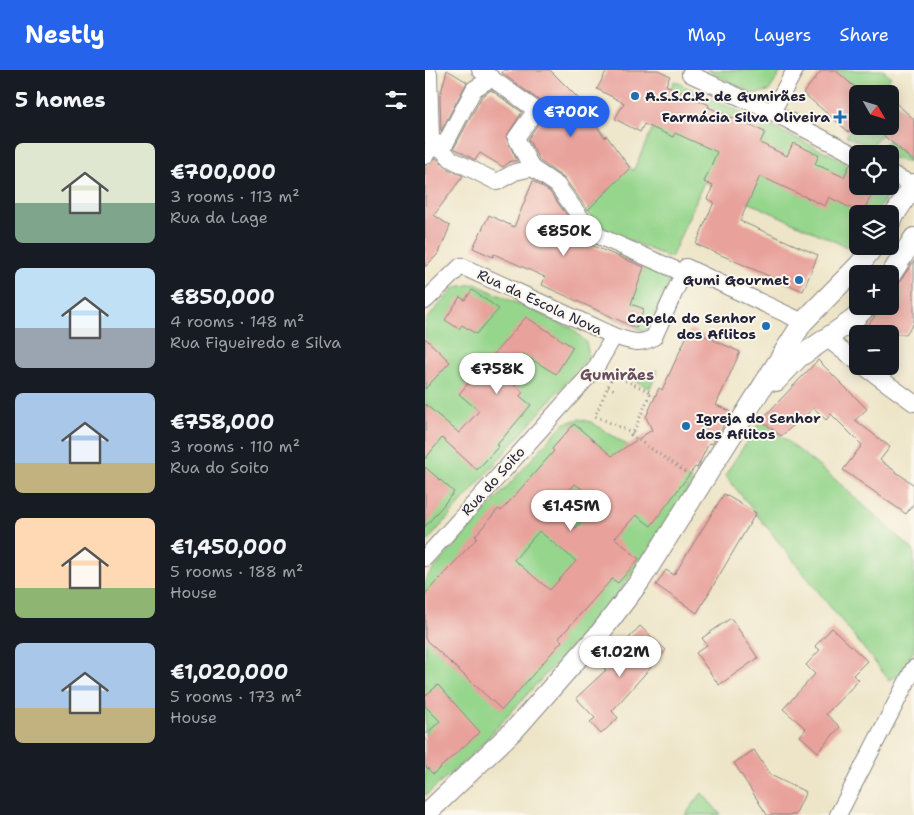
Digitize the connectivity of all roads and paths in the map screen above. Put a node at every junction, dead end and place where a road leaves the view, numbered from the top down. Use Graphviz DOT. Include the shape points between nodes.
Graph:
graph roads {
  1 [pos="427,70"];
  2 [pos="795,70"];
  3 [pos="486,74"];
  4 [pos="690,74"];
  5 [pos="772,112"];
  6 [pos="439,146"];
  7 [pos="849,152"];
  8 [pos="425,156"];
  9 [pos="532,168"];
  10 [pos="899,178"];
  11 [pos="914,185"];
  12 [pos="899,208"];
  13 [pos="914,238"];
  14 [pos="866,255"];
  15 [pos="897,265"];
  16 [pos="683,273"];
  17 [pos="425,301"];
  18 [pos="858,315"];
  19 [pos="807,317"];
  20 [pos="614,336"];
  21 [pos="826,338"];
  22 [pos="849,356"];
  23 [pos="875,375"];
  24 [pos="608,387"];
  25 [pos="615,390"];
  26 [pos="914,403"];
  27 [pos="633,433"];
  28 [pos="729,439"];
  29 [pos="702,483"];
  30 [pos="425,558"];
  31 [pos="914,668"];
  32 [pos="425,815"];
  33 [pos="838,815"];
  1 -- 6 [label="street" via="431,138"];
  2 -- 5 [label="street"];
  3 -- 6 [label="street"];
  3 -- 9 [label="street" via="535,110 516,138"];
  4 -- 5 [label="street"];
  5 -- 7 [label="street"];
  6 -- 8 [label="street"];
  6 -- 9 [label="street" via="451,160 497,182 515,172"];
  9 -- 16 [label="street" via="557,185 589,229"];
  10 -- 11 [label="street"];
  11 -- 12 [label="street"];
  13 -- 15 [label="street"];
  14 -- 19 [label="street"];
  16 -- 19 [label="street" via="686,267"];
  16 -- 20 [label="street, Rua da Escola Nova" via="654,337 645,343"];
  17 -- 20 [label="street, Rua da Escola Nova" via="461,266"];
  18 -- 21 [label="street"];
  19 -- 21 [label="street" via="808,328 817,336"];
  19 -- 28 [label="street"];
  20 -- 30 [label="street, Rua do Soito" via="595,369"];
  21 -- 22 [label="street"];
  21 -- 28 [label="street" via="798,358"];
  23 -- 26 [label="street"];
  24 -- 25 [label="path"];
  24 -- 27 [label="path" via="595,416"];
  24 -- 27 [label="path" via="613,375 651,392"];
  27 -- 29 [label="path" via="631,435"];
  28 -- 29 [label="street"];
  29 -- 32 [label="street" via="640,581 600,633 511,733"];
  31 -- 33 [label="street"];
}
